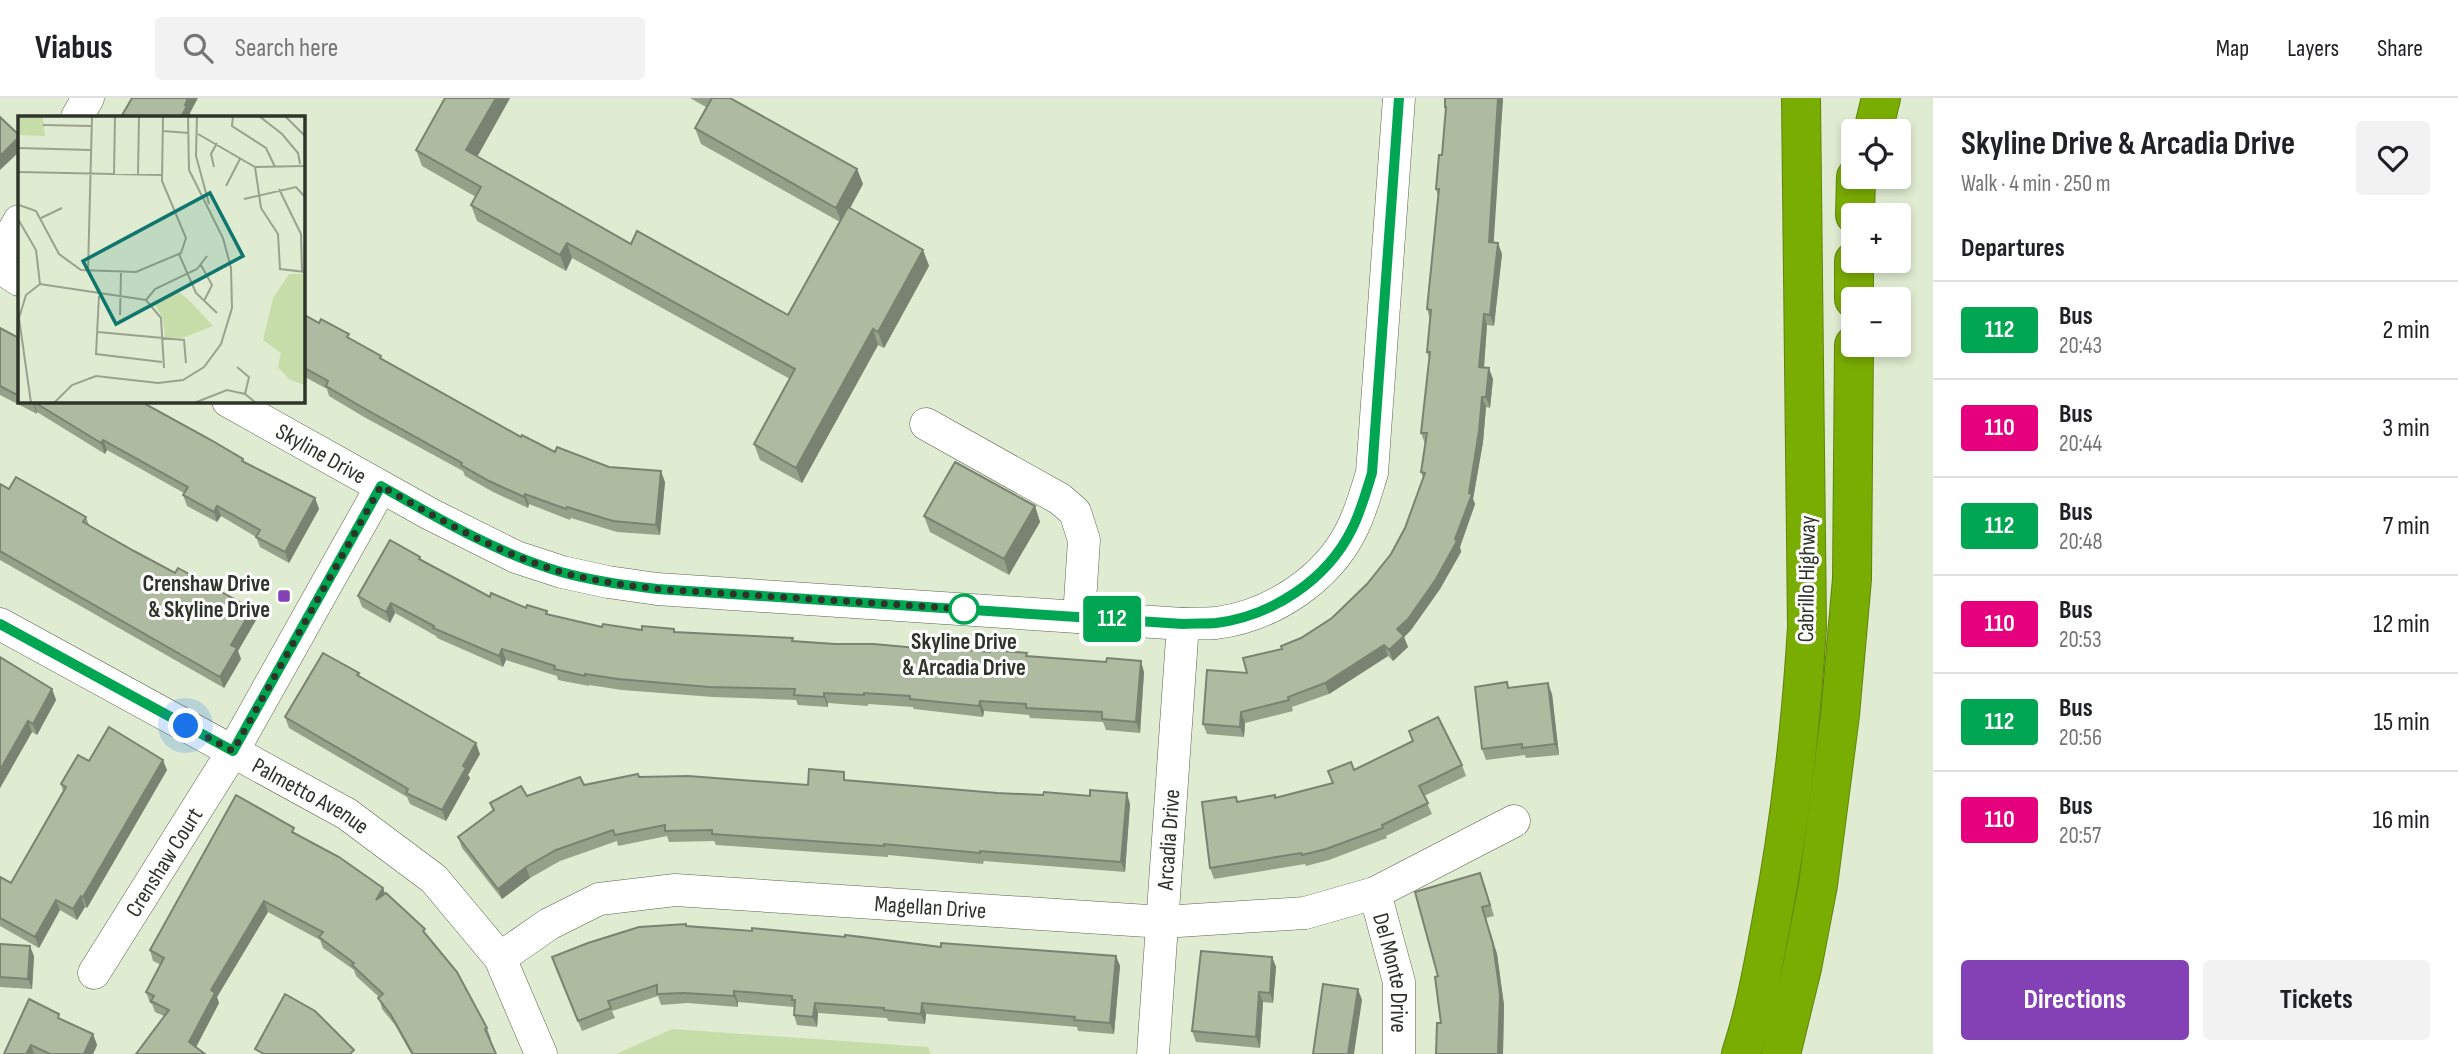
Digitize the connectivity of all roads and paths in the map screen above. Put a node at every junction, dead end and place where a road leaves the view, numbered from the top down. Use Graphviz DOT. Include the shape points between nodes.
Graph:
graph roads {
  1 [pos="88,98"];
  2 [pos="1399,98"];
  3 [pos="1801,98"];
  4 [pos="1858,98"];
  5 [pos="1881,98"];
  6 [pos="78,116"];
  7 [pos="1857,119"];
  8 [pos="1877,119"];
  9 [pos="18,223"];
  10 [pos="0,255"];
  11 [pos="0,267"];
  12 [pos="18,279"];
  13 [pos="1854,357"];
  14 [pos="231,402"];
  15 [pos="926,424"];
  16 [pos="381,486"];
  17 [pos="1079,617"];
  18 [pos="0,624"];
  19 [pos="1183,624"];
  20 [pos="233,751"];
  21 [pos="1514,821"];
  22 [pos="1375,893"];
  23 [pos="1163,922"];
  24 [pos="500,958"];
  25 [pos="94,974"];
  26 [pos="541,1054"];
  27 [pos="1153,1054"];
  28 [pos="1399,1054"];
  29 [pos="1741,1054"];
  30 [pos="1781,1054"];
  1 -- 6 [label="street"];
  2 -- 19 [label="street, Skyline Drive" via="1376,443 1363,503 1332,559 1308,584 1250,615"];
  3 -- 29 [label="highway, Cabrillo Highway" via="1807,627 1802,712 1780,878"];
  4 -- 7 [label="highway"];
  5 -- 8 [label="highway"];
  9 -- 10 [label="street"];
  11 -- 12 [label="street"];
  13 -- 30 [label="highway, Cabrillo Highway" via="1852,579 1840,715 1818,885"];
  14 -- 16 [label="street, Skyline Drive"];
  15 -- 17 [label="street" via="1060,499 1075,512 1084,540"];
  16 -- 17 [label="street, Skyline Drive" via="516,556 608,582"];
  16 -- 20 [label="street, Crenshaw Court"];
  17 -- 19 [label="street, Skyline Drive"];
  18 -- 20 [label="street, Palmetto Avenue"];
  19 -- 23 [label="street, Arcadia Drive"];
  20 -- 24 [label="street, Palmetto Avenue" via="347,814 434,879"];
  20 -- 25 [label="street, Crenshaw Court"];
  21 -- 22 [label="street, Magellan Drive"];
  22 -- 23 [label="street, Magellan Drive" via="1305,913"];
  22 -- 28 [label="street, Del Monte Drive" via="1399,982"];
  23 -- 24 [label="street, Magellan Drive" via="675,890 599,899"];
  23 -- 27 [label="street, Arcadia Drive"];
  24 -- 26 [label="street, Palmetto Avenue"];
}
